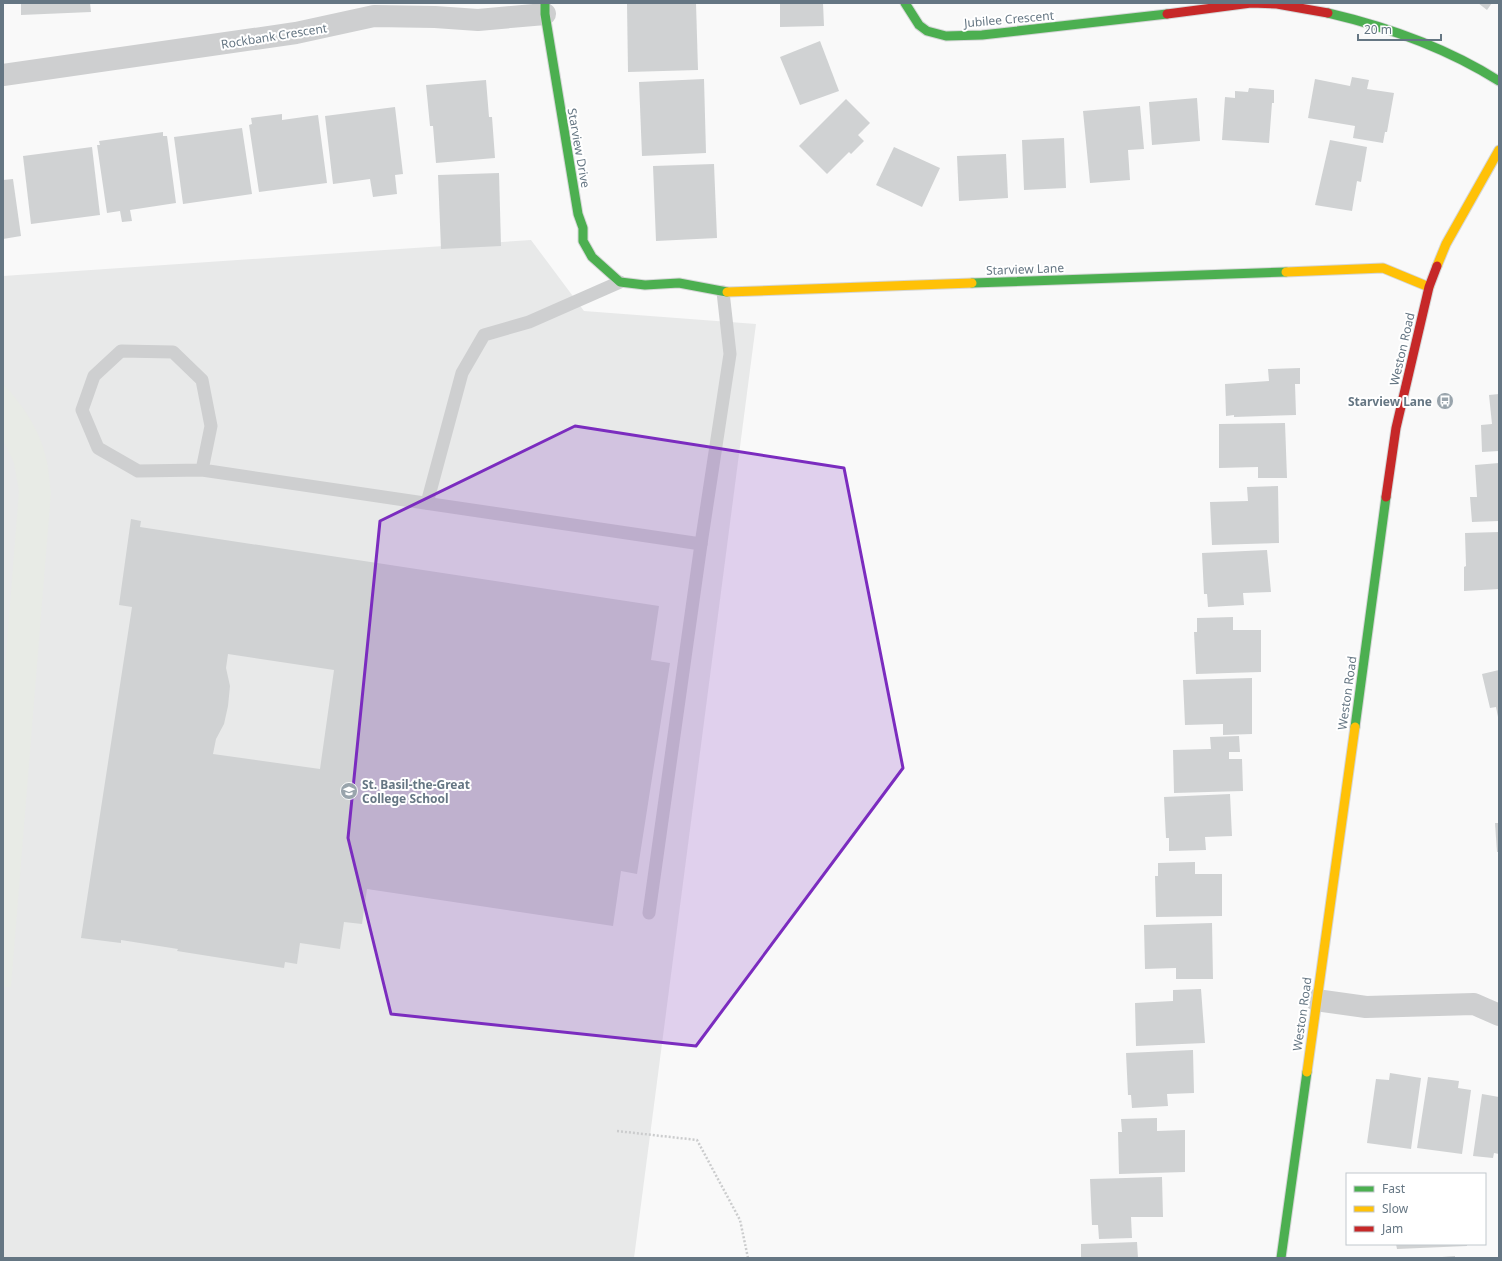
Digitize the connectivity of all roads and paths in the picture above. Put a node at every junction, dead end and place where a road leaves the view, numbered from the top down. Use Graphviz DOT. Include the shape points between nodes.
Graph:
graph roads {
  1 [pos="905,3"];
  2 [pos="545,8"];
  3 [pos="3,75"];
  4 [pos="1499,81"];
  5 [pos="1499,150"];
  6 [pos="620,282"];
  7 [pos="1429,287"];
  8 [pos="723,292"];
  9 [pos="202,470"];
  10 [pos="427,504"];
  11 [pos="701,544"];
  12 [pos="649,912"];
  13 [pos="1316,1000"];
  14 [pos="1499,1015"];
  15 [pos="617,1131"];
  16 [pos="748,1258"];
  17 [pos="1281,1258"];
  1 -- 4 [label="street, Jubilee Crescent" via="910,14 926,32 942,36 982,35 1251,3 1286,5 1323,11 1395,32 1461,59"];
  2 -- 3 [label="street, Rockbank Crescent" via="478,20 374,16 296,33"];
  2 -- 6 [label="street, Starview Drive" via="578,214 583,228 583,242 592,257"];
  5 -- 7 [label="street, Weston Road" via="1446,244"];
  6 -- 8 [label="street, Starview Lane" via="645,285 679,283"];
  6 -- 10 [label="lane" via="529,322 484,335 462,373"];
  7 -- 8 [label="street, Starview Lane" via="1383,268"];
  7 -- 13 [label="street, Weston Road" via="1396,428"];
  8 -- 11 [label="lane" via="730,354"];
  9 -- 9 [label="lane" via="138,471 98,448 82,410 94,376 121,351 173,352 202,380 212,426"];
  9 -- 10 [label="lane"];
  10 -- 11 [label="lane"];
  11 -- 12 [label="lane"];
  13 -- 14 [label="street" via="1366,1007 1474,1004"];
  13 -- 17 [label="street, Weston Road"];
  15 -- 16 [label="path" via="697,1140 740,1220"];
}
